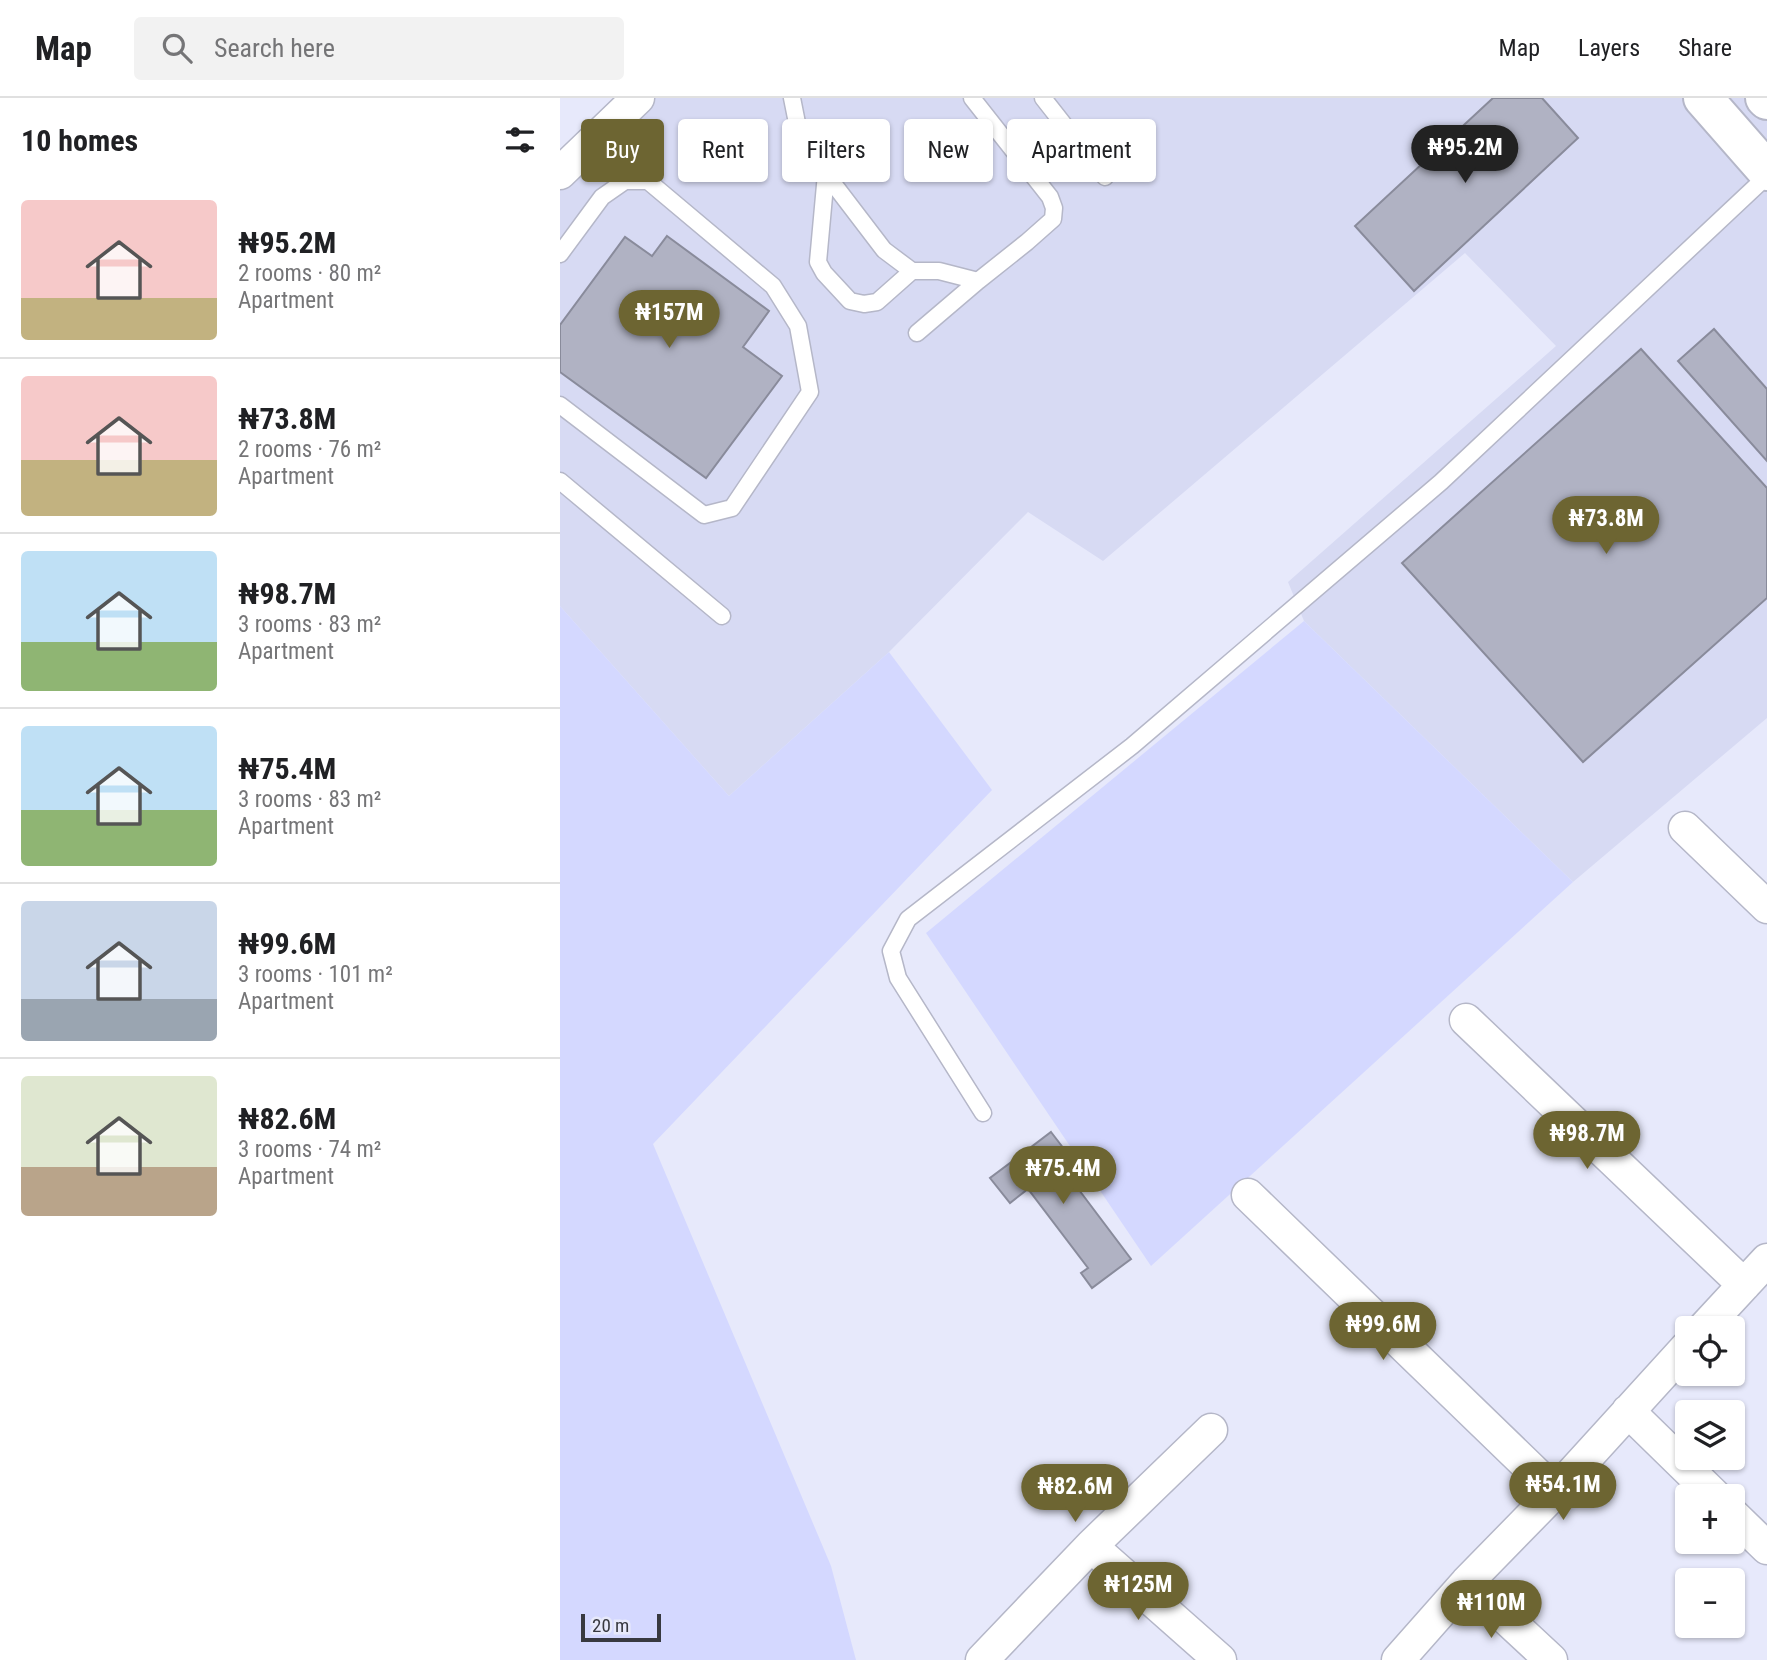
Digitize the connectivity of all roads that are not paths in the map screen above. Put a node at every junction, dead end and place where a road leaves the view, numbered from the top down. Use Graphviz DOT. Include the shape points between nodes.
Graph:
graph roads {
  1 [pos="638,98"];
  2 [pos="792,98"];
  3 [pos="972,98"];
  4 [pos="1044,98"];
  5 [pos="1703,98"];
  6 [pos="796,119"];
  7 [pos="1060,119"];
  8 [pos="1767,171"];
  9 [pos="560,173"];
  10 [pos="1767,176"];
  11 [pos="825,182"];
  12 [pos="832,182"];
  13 [pos="560,254"];
  14 [pos="912,271"];
  15 [pos="978,281"];
  16 [pos="917,333"];
  17 [pos="560,405"];
  18 [pos="560,481"];
  19 [pos="722,616"];
  20 [pos="1685,828"];
  21 [pos="1767,907"];
  22 [pos="1466,1020"];
  23 [pos="983,1113"];
  24 [pos="1248,1195"];
  25 [pos="1767,1259"];
  26 [pos="1744,1284"];
  27 [pos="1715,1316"];
  28 [pos="1675,1360"];
  29 [pos="1628,1411"];
  30 [pos="1211,1430"];
  31 [pos="1703,1484"];
  32 [pos="1555,1492"];
  33 [pos="1745,1527"];
  34 [pos="1091,1546"];
  35 [pos="1767,1548"];
  36 [pos="1467,1582"];
  37 [pos="982,1660"];
  38 [pos="1220,1660"];
  39 [pos="1398,1660"];
  40 [pos="1551,1660"];
  1 -- 9 [label="street"];
  2 -- 6 [label="lane"];
  3 -- 15 [label="lane" via="1054,208 1053,219"];
  4 -- 7 [label="lane"];
  5 -- 8 [label="main road"];
  10 -- 23 [label="lane" via="1441,482 1132,746 908,919 891,951 898,978"];
  11 -- 14 [label="lane" via="818,262 850,301 877,302"];
  12 -- 14 [label="lane" via="884,250"];
  13 -- 17 [label="lane" via="602,197 625,181 648,181 773,286 798,326 810,392 732,508 704,515"];
  14 -- 15 [label="lane" via="939,271"];
  15 -- 16 [label="lane"];
  18 -- 19 [label="lane"];
  20 -- 21 [label="street"];
  22 -- 26 [label="street"];
  24 -- 32 [label="street"];
  25 -- 26 [label="street"];
  26 -- 27 [label="street"];
  28 -- 29 [label="street"];
  29 -- 31 [label="street"];
  29 -- 32 [label="street"];
  30 -- 34 [label="street"];
  32 -- 36 [label="street"];
  33 -- 35 [label="street"];
  34 -- 37 [label="street"];
  34 -- 38 [label="street"];
  36 -- 39 [label="street"];
  36 -- 40 [label="street"];
}
